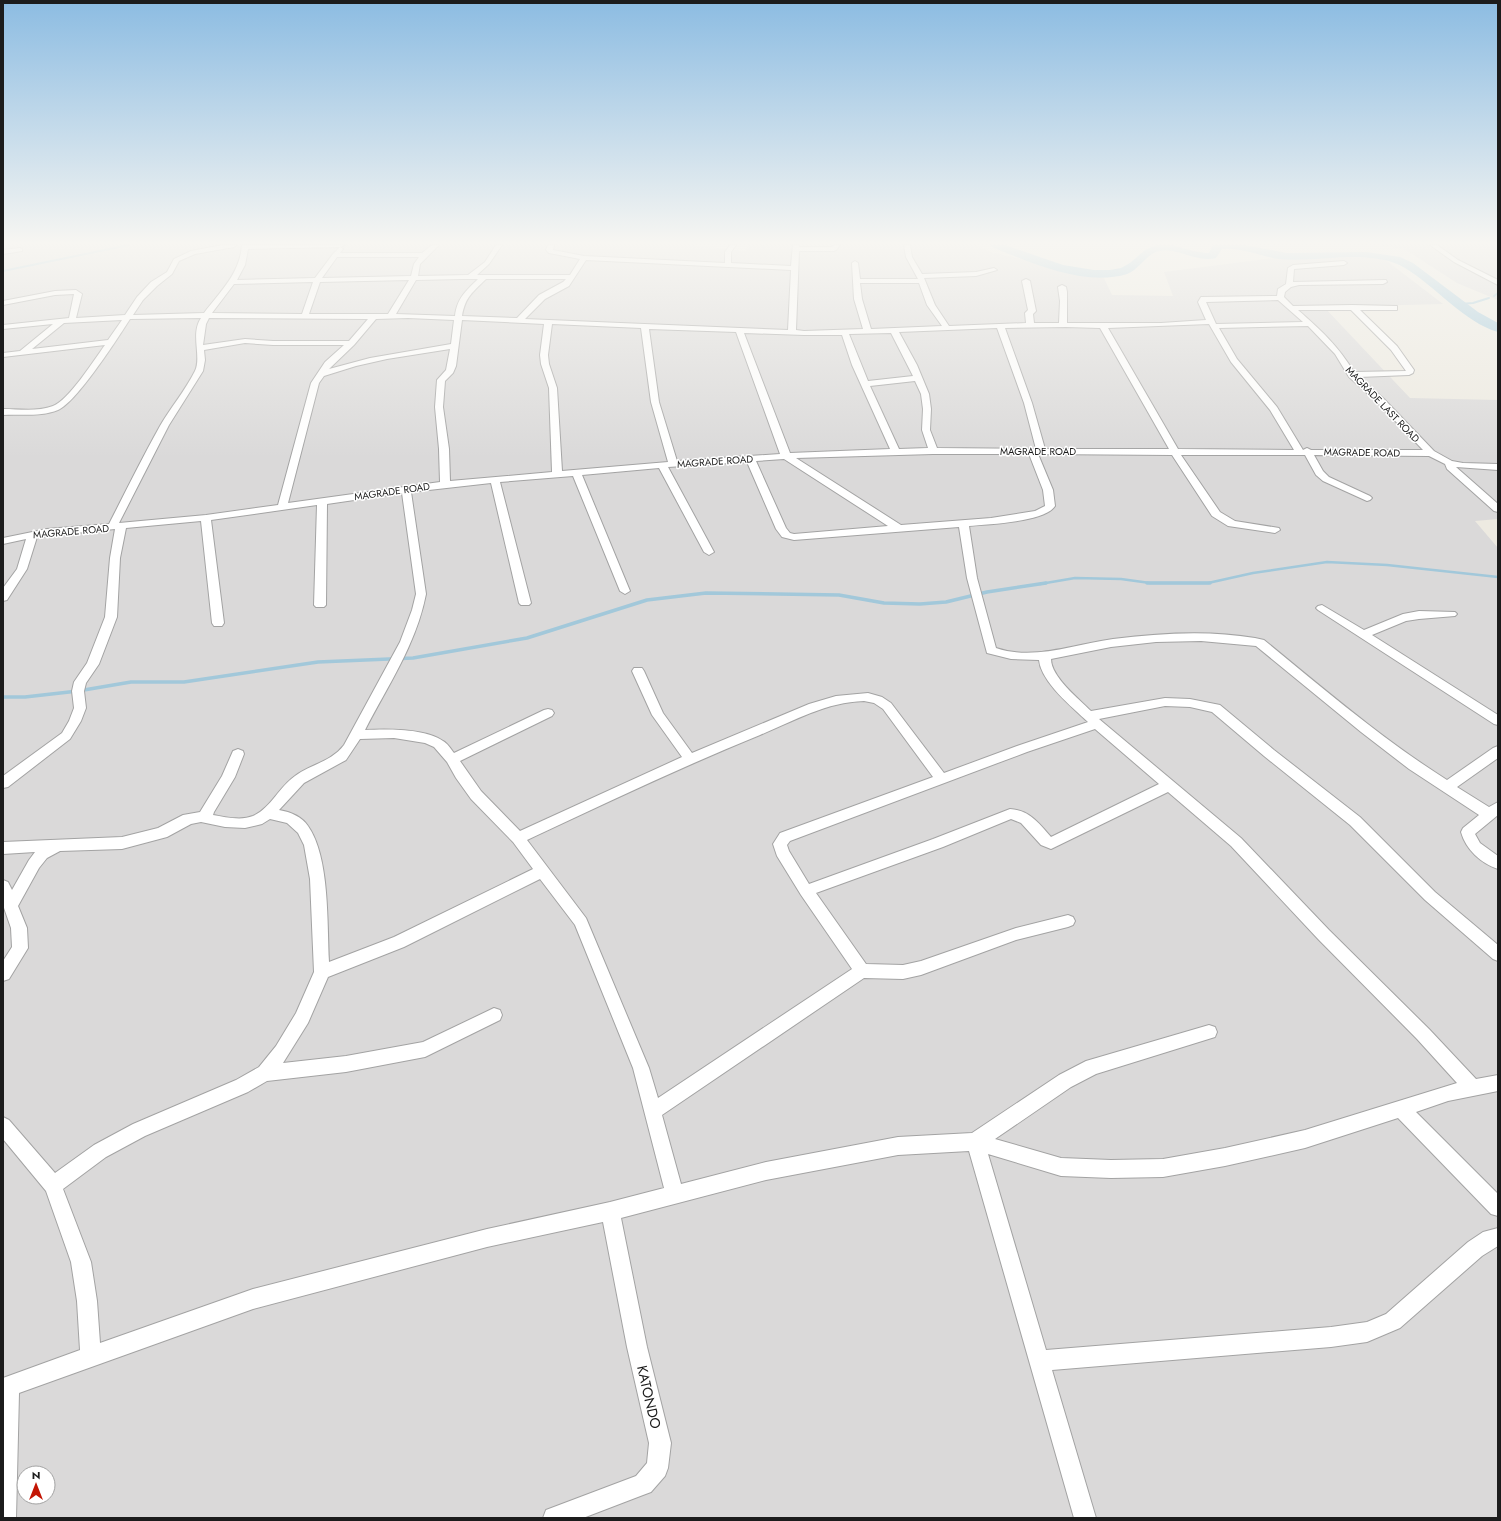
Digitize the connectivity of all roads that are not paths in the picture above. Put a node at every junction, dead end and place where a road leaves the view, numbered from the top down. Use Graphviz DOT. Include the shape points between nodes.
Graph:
graph roads {
  1 [pos="73,316"];
  2 [pos="181,316"];
  3 [pos="206,316"];
  4 [pos="339,316"];
  5 [pos="391,316"];
  6 [pos="523,316"];
  7 [pos="792,316"];
  8 [pos="863,316"];
  9 [pos="939,316"];
  10 [pos="1029,316"];
  11 [pos="1063,316"];
  12 [pos="1208,316"];
  13 [pos="1299,316"];
  14 [pos="1361,316"];
  15 [pos="374,317"];
  16 [pos="127,318"];
  17 [pos="457,318"];
  18 [pos="62,321"];
  19 [pos="72,321"];
  20 [pos="518,321"];
  21 [pos="548,322"];
  22 [pos="1030,324"];
  23 [pos="1063,324"];
  24 [pos="1212,324"];
  25 [pos="1308,324"];
  26 [pos="1000,326"];
  27 [pos="1103,326"];
  28 [pos="3,327"];
  29 [pos="645,327"];
  30 [pos="947,328"];
  31 [pos="739,331"];
  32 [pos="894,331"];
  33 [pos="792,332"];
  34 [pos="868,332"];
  35 [pos="845,333"];
  36 [pos="110,342"];
  37 [pos="351,343"];
  38 [pos="454,346"];
  39 [pos="200,348"];
  40 [pos="22,353"];
  41 [pos="3,355"];
  42 [pos="321,374"];
  43 [pos="1352,375"];
  44 [pos="919,378"];
  45 [pos="865,384"];
  46 [pos="3,412"];
  47 [pos="895,451"];
  48 [pos="933,451"];
  49 [pos="1037,451"];
  50 [pos="1303,451"];
  51 [pos="1175,452"];
  52 [pos="1431,453"];
  53 [pos="786,456"];
  54 [pos="751,459"];
  55 [pos="1449,463"];
  56 [pos="673,464"];
  57 [pos="662,465"];
  58 [pos="1498,467"];
  59 [pos="576,472"];
  60 [pos="557,474"];
  61 [pos="495,480"];
  62 [pos="445,484"];
  63 [pos="406,490"];
  64 [pos="1367,498"];
  65 [pos="322,501"];
  66 [pos="282,507"];
  67 [pos="1498,509"];
  68 [pos="206,518"];
  69 [pos="964,524"];
  70 [pos="116,527"];
  71 [pos="898,528"];
  72 [pos="1275,530"];
  73 [pos="33,534"];
  74 [pos="3,541"];
  75 [pos="709,552"];
  76 [pos="625,591"];
  77 [pos="3,598"];
  78 [pos="525,603"];
  79 [pos="320,605"];
  80 [pos="1322,608"];
  81 [pos="1451,614"];
  82 [pos="218,623"];
  83 [pos="1364,634"];
  84 [pos="1045,656"];
  85 [pos="638,671"];
  86 [pos="548,713"];
  87 [pos="1495,715"];
  88 [pos="1093,720"];
  89 [pos="356,735"];
  90 [pos="1498,751"];
  91 [pos="238,754"];
  92 [pos="452,759"];
  93 [pos="690,759"];
  94 [pos="942,779"];
  95 [pos="3,782"];
  96 [pos="1170,785"];
  97 [pos="1447,787"];
  98 [pos="1493,811"];
  99 [pos="269,814"];
  100 [pos="206,816"];
  101 [pos="518,838"];
  102 [pos="58,846"];
  103 [pos="3,848"];
  104 [pos="1498,863"];
  105 [pos="542,871"];
  106 [pos="3,886"];
  107 [pos="806,891"];
  108 [pos="11,905"];
  109 [pos="1068,921"];
  110 [pos="1498,954"];
  111 [pos="862,970"];
  112 [pos="322,972"];
  113 [pos="3,974"];
  114 [pos="494,1015"];
  115 [pos="1209,1032"];
  116 [pos="265,1073"];
  117 [pos="1498,1083"];
  118 [pos="1473,1088"];
  119 [pos="1400,1108"];
  120 [pos="653,1111"];
  121 [pos="3,1126"];
  122 [pos="975,1142"];
  123 [pos="54,1185"];
  124 [pos="675,1195"];
  125 [pos="1498,1207"];
  126 [pos="610,1211"];
  127 [pos="1498,1237"];
  128 [pos="91,1356"];
  129 [pos="1039,1361"];
  130 [pos="6,1387"];
  131 [pos="5,1518"];
  132 [pos="554,1518"];
  133 [pos="1085,1518"];
  1 -- 19 [label="street"];
  2 -- 16 [label="street"];
  3 -- 39 [label="street" via="201,326"];
  4 -- 15 [label="street"];
  5 -- 15 [label="street"];
  5 -- 17 [label="street"];
  6 -- 20 [label="street"];
  7 -- 33 [label="street"];
  8 -- 34 [label="street"];
  9 -- 30 [label="street"];
  10 -- 22 [label="street"];
  11 -- 23 [label="street"];
  12 -- 24 [label="street"];
  13 -- 25 [label="street, MAGRADE LAST ROAD"];
  14 -- 43 [label="street" via="1394,348 1410,370 1403,374"];
  15 -- 37 [label="street"];
  16 -- 19 [label="street"];
  16 -- 36 [label="street"];
  17 -- 20 [label="street"];
  17 -- 38 [label="street"];
  18 -- 19 [label="street"];
  18 -- 28 [label="street"];
  18 -- 40 [label="street"];
  20 -- 21 [label="street"];
  21 -- 29 [label="street"];
  21 -- 60 [label="street" via="544,355 553,388"];
  22 -- 23 [label="street"];
  22 -- 26 [label="street"];
  23 -- 27 [label="street"];
  24 -- 25 [label="street"];
  24 -- 27 [label="street"];
  24 -- 50 [label="street" via="1234,360 1274,409"];
  25 -- 43 [label="street, MAGRADE LAST ROAD" via="1338,353"];
  26 -- 30 [label="street"];
  26 -- 49 [label="street" via="1035,424"];
  27 -- 51 [label="street"];
  29 -- 31 [label="street"];
  29 -- 56 [label="street" via="655,402"];
  30 -- 32 [label="street"];
  31 -- 33 [label="street"];
  31 -- 53 [label="street"];
  32 -- 34 [label="street"];
  32 -- 44 [label="street"];
  33 -- 35 [label="street"];
  34 -- 35 [label="street"];
  35 -- 45 [label="street"];
  36 -- 40 [label="street"];
  36 -- 46 [label="street" via="85,378 60,406 51,410"];
  37 -- 39 [label="street" via="245,341"];
  37 -- 42 [label="street"];
  38 -- 42 [label="street" via="368,360"];
  38 -- 62 [label="street" via="452,366 440,385 439,407"];
  39 -- 70 [label="street" via="202,358 199,371 164,425"];
  40 -- 41 [label="street"];
  42 -- 66 [label="street" via="311,395"];
  43 -- 52 [label="street, MAGRADE LAST ROAD"];
  44 -- 45 [label="street"];
  44 -- 48 [label="street" via="925,394 926,430"];
  45 -- 47 [label="street"];
  47 -- 48 [label="street, MAGRADE ROAD"];
  47 -- 53 [label="street, MAGRADE ROAD"];
  48 -- 49 [label="street, MAGRADE ROAD"];
  49 -- 51 [label="street, MAGRADE ROAD"];
  49 -- 69 [label="street" via="1048,490 1048,509 1038,514"];
  50 -- 51 [label="street, MAGRADE ROAD"];
  50 -- 52 [label="street, MAGRADE ROAD"];
  50 -- 64 [label="street" via="1326,479"];
  51 -- 72 [label="street" via="1216,514 1232,524"];
  52 -- 55 [label="street"];
  53 -- 54 [label="street, MAGRADE ROAD"];
  53 -- 71 [label="street"];
  54 -- 56 [label="street, MAGRADE ROAD"];
  54 -- 71 [label="street" via="781,529 789,536"];
  55 -- 58 [label="street"];
  55 -- 67 [label="street" via="1450,467"];
  56 -- 57 [label="street, MAGRADE ROAD"];
  57 -- 59 [label="street, MAGRADE ROAD"];
  57 -- 75 [label="street"];
  59 -- 60 [label="street, MAGRADE ROAD"];
  59 -- 76 [label="street"];
  60 -- 61 [label="street, MAGRADE ROAD"];
  61 -- 62 [label="street, MAGRADE ROAD"];
  61 -- 78 [label="street"];
  62 -- 63 [label="street, MAGRADE ROAD"];
  63 -- 65 [label="street, MAGRADE ROAD"];
  63 -- 89 [label="street" via="421,594 419,610 391,671"];
  65 -- 66 [label="street, MAGRADE ROAD"];
  65 -- 79 [label="street"];
  66 -- 68 [label="street, MAGRADE ROAD"];
  68 -- 70 [label="street, MAGRADE ROAD"];
  68 -- 82 [label="street"];
  69 -- 71 [label="street"];
  69 -- 84 [label="street" via="972,578 991,650 1007,654"];
  70 -- 73 [label="street, MAGRADE ROAD"];
  70 -- 95 [label="street" via="111,617 93,664 80,682 80,708 75,721 66,736"];
  73 -- 74 [label="street, MAGRADE ROAD"];
  73 -- 77 [label="street" via="22,569"];
  80 -- 83 [label="street"];
  81 -- 83 [label="street" via="1402,618"];
  83 -- 87 [label="street"];
  84 -- 88 [label="street" via="1049,673"];
  84 -- 97 [label="street" via="1103,644 1160,638 1203,637 1260,644 1365,729"];
  85 -- 93 [label="street" via="658,716"];
  86 -- 92 [label="street"];
  88 -- 94 [label="street"];
  88 -- 96 [label="street"];
  88 -- 110 [label="street" via="1165,702 1216,708 1355,821 1430,896"];
  89 -- 92 [label="street" via="394,733 427,739 439,744"];
  89 -- 99 [label="street" via="341,757 294,784"];
  90 -- 97 [label="street"];
  91 -- 100 [label="street"];
  92 -- 101 [label="street" via="476,795"];
  93 -- 94 [label="street" via="827,702 868,697 879,699 887,706"];
  93 -- 101 [label="street"];
  94 -- 107 [label="street" via="785,837 780,844 782,852"];
  96 -- 107 [label="street" via="1051,843 1046,841 1023,816 1010,814"];
  96 -- 118 [label="street" via="1236,842"];
  97 -- 98 [label="street"];
  98 -- 104 [label="street" via="1468,832 1476,849"];
  99 -- 100 [label="street" via="256,821 240,823 206,819"];
  99 -- 112 [label="street" via="292,820 303,829 311,845 317,879"];
  100 -- 102 [label="street" via="188,819 162,833 122,844"];
  101 -- 105 [label="street"];
  102 -- 103 [label="street"];
  102 -- 108 [label="street" via="42,854 34,864"];
  105 -- 112 [label="street" via="399,942"];
  105 -- 120 [label="street" via="581,922 641,1068"];
  106 -- 108 [label="street"];
  107 -- 111 [label="street"];
  108 -- 113 [label="street" via="19,928 20,948"];
  109 -- 111 [label="street" via="1016,934 921,968 903,972"];
  111 -- 120 [label="street"];
  112 -- 116 [label="street" via="302,1018"];
  114 -- 116 [label="street" via="425,1049 346,1064"];
  115 -- 122 [label="street" via="1092,1067 1065,1081"];
  116 -- 123 [label="street" via="242,1086 139,1130 100,1151"];
  117 -- 118 [label="street"];
  118 -- 119 [label="street"];
  119 -- 122 [label="street" via="1305,1139 1163,1168 1061,1167"];
  119 -- 125 [label="street"];
  120 -- 124 [label="street"];
  121 -- 123 [label="street"];
  122 -- 124 [label="street" via="898,1146 766,1171"];
  122 -- 129 [label="street"];
  123 -- 128 [label="street" via="81,1262"];
  124 -- 126 [label="street"];
  126 -- 128 [label="street" via="487,1238 253,1299"];
  126 -- 132 [label="street, KATONDO" via="637,1347 660,1443 657,1468 643,1484"];
  127 -- 129 [label="street" via="1475,1249 1393,1321 1367,1332"];
  128 -- 130 [label="street"];
  129 -- 133 [label="street"];
  130 -- 131 [label="street"];
}
